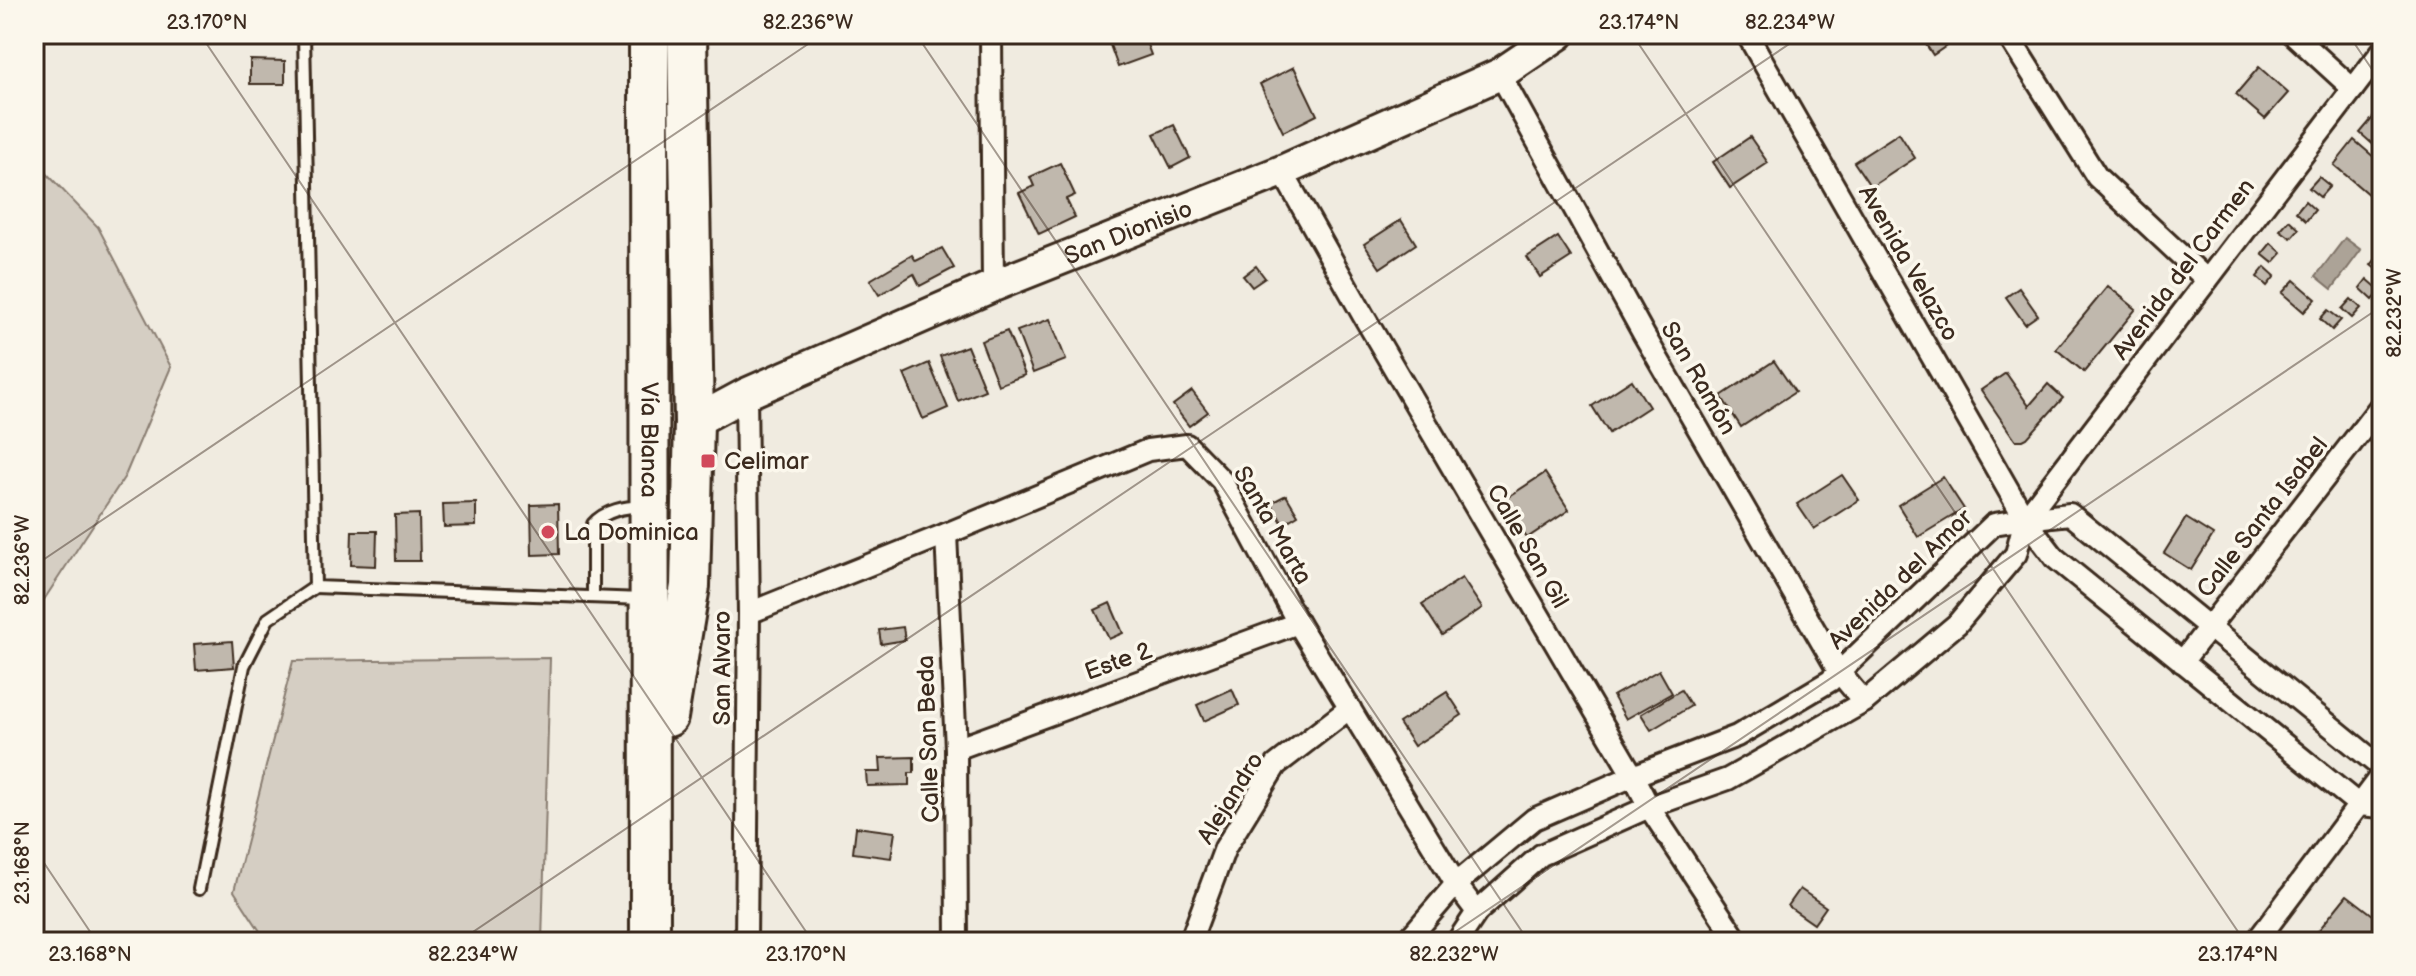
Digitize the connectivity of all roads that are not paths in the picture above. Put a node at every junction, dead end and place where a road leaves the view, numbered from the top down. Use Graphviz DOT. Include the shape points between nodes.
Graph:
graph roads {
  1 [pos="304,34"];
  2 [pos="649,34"];
  3 [pos="687,34"];
  4 [pos="991,34"];
  5 [pos="1559,34"];
  6 [pos="1747,34"];
  7 [pos="2007,34"];
  8 [pos="2293,34"];
  9 [pos="2382,51"];
  10 [pos="1500,74"];
  11 [pos="2353,89"];
  12 [pos="1282,171"];
  13 [pos="2207,280"];
  14 [pos="993,286"];
  15 [pos="746,394"];
  16 [pos="2382,404"];
  17 [pos="694,422"];
  18 [pos="649,505"];
  19 [pos="2025,519"];
  20 [pos="946,534"];
  21 [pos="315,587"];
  22 [pos="593,596"];
  23 [pos="649,599"];
  24 [pos="749,613"];
  25 [pos="1298,623"];
  26 [pos="2209,628"];
  27 [pos="2182,662"];
  28 [pos="1839,672"];
  29 [pos="1864,702"];
  30 [pos="1350,708"];
  31 [pos="956,749"];
  32 [pos="2382,771"];
  33 [pos="1633,776"];
  34 [pos="2359,805"];
  35 [pos="1649,807"];
  36 [pos="2382,807"];
  37 [pos="650,823"];
  38 [pos="1456,884"];
  39 [pos="199,889"];
  40 [pos="1477,912"];
  41 [pos="650,942"];
  42 [pos="746,942"];
  43 [pos="957,942"];
  44 [pos="1190,942"];
  45 [pos="1406,942"];
  46 [pos="1457,942"];
  47 [pos="1738,942"];
  48 [pos="2256,942"];
  1 -- 21 [label="lane"];
  2 -- 18 [label="highway, Vía Blanca"];
  3 -- 17 [label="highway"];
  4 -- 14 [label="street"];
  5 -- 10 [label="street, San Dionisio"];
  6 -- 19 [label="street, Avenida Velazco"];
  7 -- 13 [label="street" via="2097,177"];
  8 -- 11 [label="street"];
  9 -- 11 [label="street, Avenida del Carmen"];
  10 -- 12 [label="street, San Dionisio"];
  10 -- 28 [label="street, San Ramón"];
  11 -- 13 [label="street, Avenida del Carmen"];
  12 -- 14 [label="street, San Dionisio"];
  12 -- 33 [label="street, Calle San Gil"];
  13 -- 19 [label="street, Avenida del Carmen"];
  14 -- 15 [label="street, San Dionisio"];
  15 -- 17 [label="street, San Dionisio"];
  15 -- 24 [label="street, San Alvaro"];
  16 -- 26 [label="street, Calle Santa Isabel"];
  17 -- 37 [label="highway" via="690,586"];
  18 -- 22 [label="lane" via="599,516 593,524"];
  18 -- 23 [label="highway, Vía Blanca"];
  19 -- 26 [label="street" via="2070,514"];
  19 -- 27 [label="street, Avenida Velazco" via="2055,558"];
  19 -- 28 [label="street, Avenida del Amor" via="1994,524"];
  19 -- 29 [label="street" via="2016,554 1957,624"];
  20 -- 24 [label="street, Santa Marta"];
  20 -- 25 [label="street, Santa Marta" via="1148,450 1187,445 1222,481"];
  20 -- 31 [label="street, Calle San Beda"];
  21 -- 22 [label="lane"];
  21 -- 39 [label="lane" via="268,619 244,666"];
  22 -- 23 [label="lane"];
  23 -- 37 [label="highway, Vía Blanca"];
  24 -- 42 [label="street, San Alvaro"];
  25 -- 30 [label="street, Santa Marta"];
  25 -- 31 [label="street, Este 2"];
  26 -- 27 [label="street, Calle Santa Isabel"];
  26 -- 32 [label="street"];
  27 -- 34 [label="street, Avenida Velazco"];
  28 -- 29 [label="street, San Ramón"];
  28 -- 33 [label="street, Avenida del Amor" via="1737,736"];
  29 -- 35 [label="street" via="1728,779"];
  30 -- 38 [label="street, Santa Marta"];
  30 -- 44 [label="street, Alejandro" via="1276,765 1225,848"];
  31 -- 43 [label="street, Calle San Beda"];
  32 -- 34 [label="street"];
  33 -- 35 [label="street, Calle San Gil"];
  33 -- 38 [label="street, Avenida del Amor" via="1534,819"];
  34 -- 36 [label="street"];
  34 -- 48 [label="street"];
  35 -- 40 [label="street" via="1541,855"];
  35 -- 47 [label="street, Calle San Gil"];
  37 -- 41 [label="highway, Vía Blanca"];
  38 -- 40 [label="street, Santa Marta"];
  38 -- 45 [label="street, Avenida del Amor"];
  40 -- 46 [label="street"];
}
